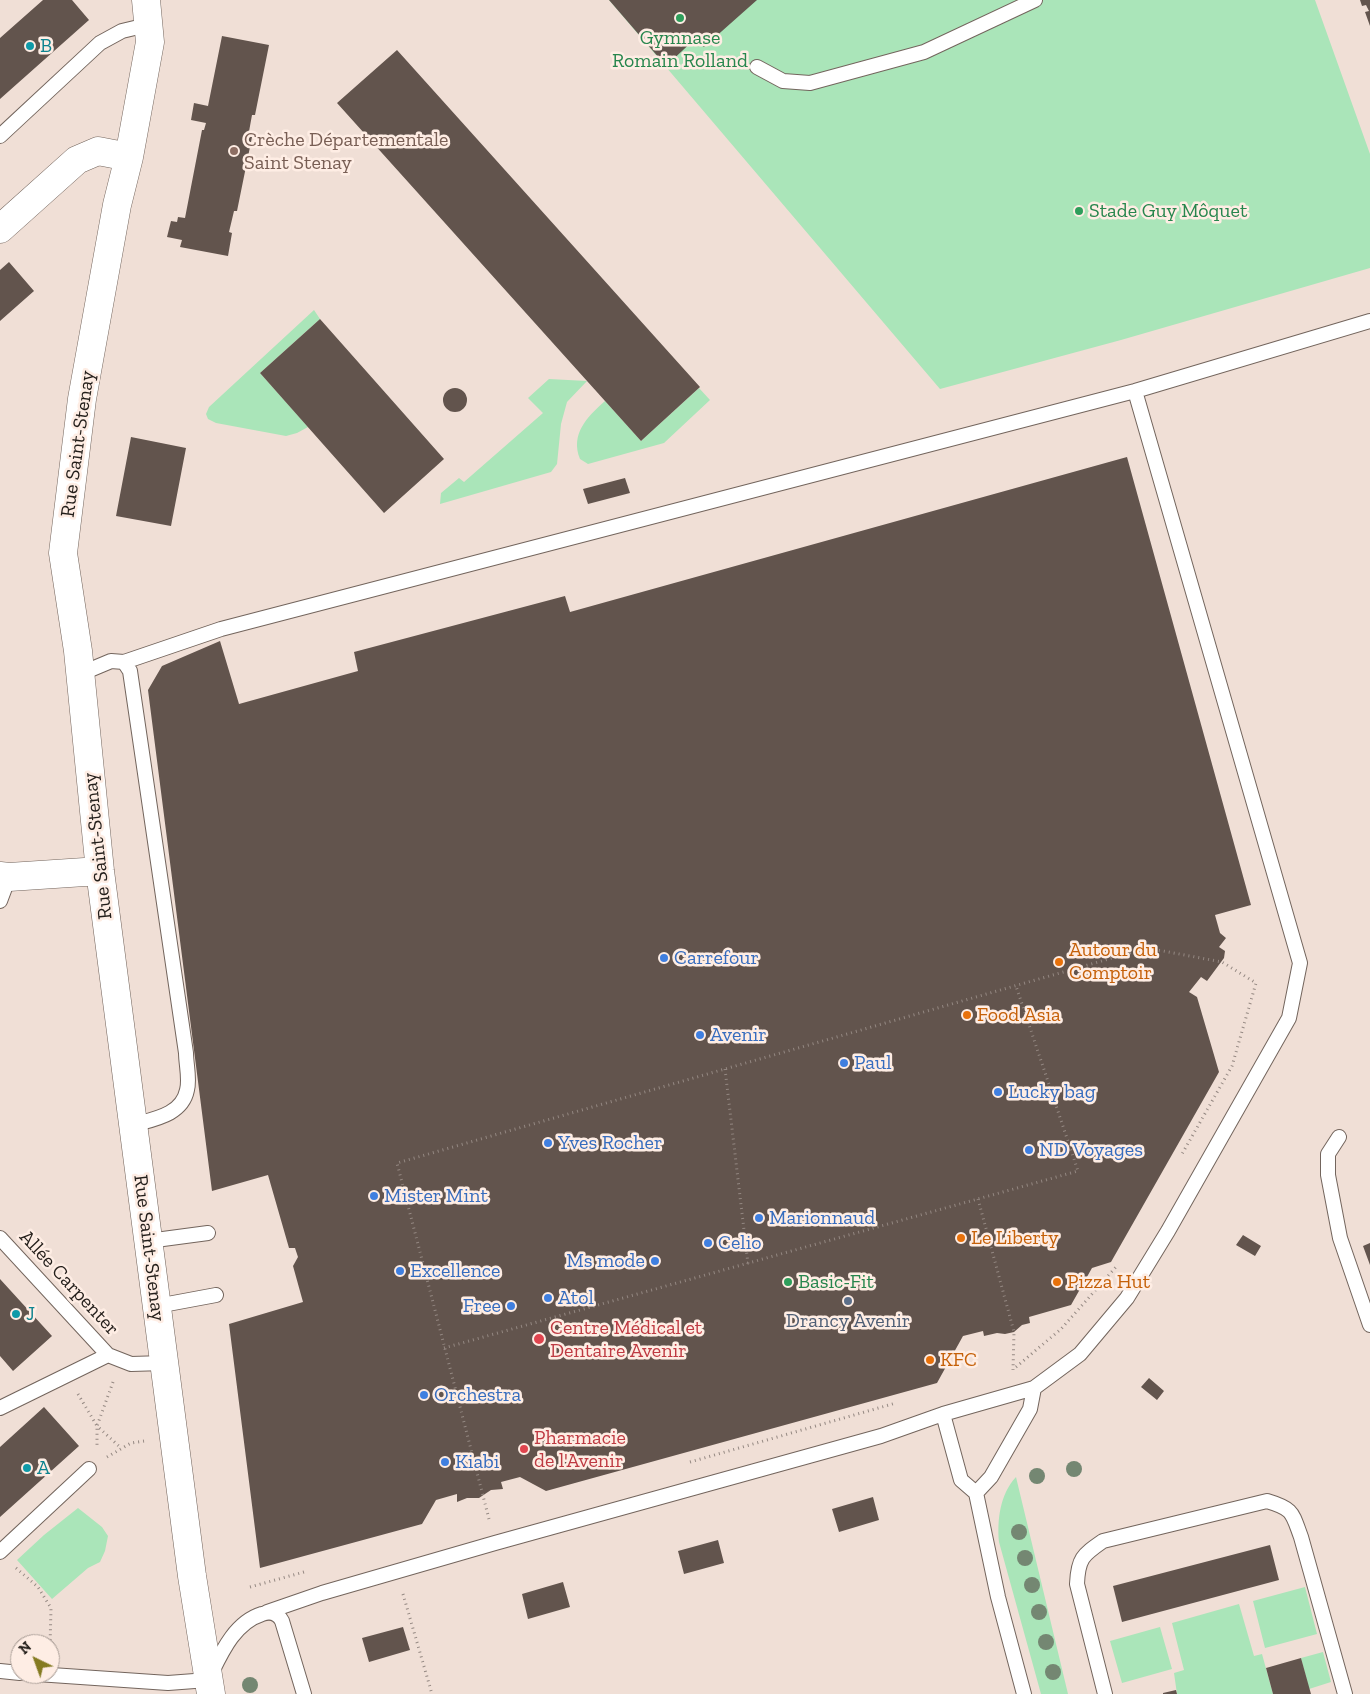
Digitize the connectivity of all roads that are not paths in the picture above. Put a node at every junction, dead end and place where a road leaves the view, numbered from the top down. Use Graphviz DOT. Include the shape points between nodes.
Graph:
graph roads {
  1 [pos="1035,0"];
  2 [pos="146,13"];
  3 [pos="757,67"];
  4 [pos="0,136"];
  5 [pos="129,157"];
  6 [pos="0,229"];
  7 [pos="1370,321"];
  8 [pos="1136,391"];
  9 [pos="124,662"];
  10 [pos="80,674"];
  11 [pos="100,871"];
  12 [pos="3,885"];
  13 [pos="133,1125"];
  14 [pos="1338,1137"];
  15 [pos="208,1233"];
  16 [pos="0,1238"];
  17 [pos="148,1241"];
  18 [pos="216,1295"];
  19 [pos="157,1306"];
  20 [pos="1370,1325"];
  21 [pos="108,1355"];
  22 [pos="164,1363"];
  23 [pos="1034,1388"];
  24 [pos="0,1408"];
  25 [pos="943,1414"];
  26 [pos="90,1469"];
  27 [pos="976,1493"];
  28 [pos="0,1552"];
  29 [pos="267,1612"];
  30 [pos="60,1676"];
  31 [pos="210,1687"];
  32 [pos="304,1694"];
  33 [pos="1024,1694"];
  34 [pos="1105,1694"];
  35 [pos="1345,1694"];
  1 -- 3 [label="lane" via="924,52 810,83 783,81"];
  2 -- 4 [label="lane" via="100,43"];
  2 -- 5 [label="street, Rue Saint-Stenay" via="150,42"];
  5 -- 6 [label="street" via="98,150 78,160"];
  5 -- 10 [label="street, Rue Saint-Stenay" via="117,205 82,399 64,553"];
  7 -- 8 [label="lane"];
  8 -- 9 [label="lane" via="221,629"];
  8 -- 23 [label="lane" via="1300,963 1289,1018 1127,1298 1080,1354"];
  9 -- 10 [label="lane" via="111,661"];
  9 -- 13 [label="lane" via="132,680 186,1053 188,1089 183,1101 169,1114"];
  10 -- 11 [label="street, Rue Saint-Stenay"];
  11 -- 12 [label="street"];
  11 -- 13 [label="street, Rue Saint-Stenay"];
  13 -- 17 [label="street, Rue Saint-Stenay"];
  14 -- 20 [label="lane" via="1328,1154 1328,1176 1340,1238"];
  15 -- 17 [label="lane"];
  16 -- 21 [label="lane, Allée Carpenter"];
  17 -- 19 [label="street, Rue Saint-Stenay"];
  18 -- 19 [label="lane"];
  19 -- 22 [label="street, Rue Saint-Stenay"];
  21 -- 22 [label="lane" via="131,1364"];
  21 -- 24 [label="lane"];
  22 -- 31 [label="street, Rue Saint-Stenay"];
  23 -- 25 [label="lane"];
  23 -- 27 [label="lane" via="1030,1409 991,1477"];
  25 -- 27 [label="lane" via="961,1480"];
  25 -- 29 [label="lane" via="880,1436 334,1590"];
  26 -- 28 [label="lane"];
  27 -- 33 [label="lane" via="998,1597"];
  29 -- 31 [label="lane" via="255,1616 235,1633 219,1658"];
  29 -- 32 [label="lane" via="277,1615 282,1621"];
  30 -- 31 [label="lane"];
  34 -- 35 [label="lane" via="1077,1584 1078,1566 1087,1552 1103,1541 1267,1501 1285,1506 1301,1537"];
}
